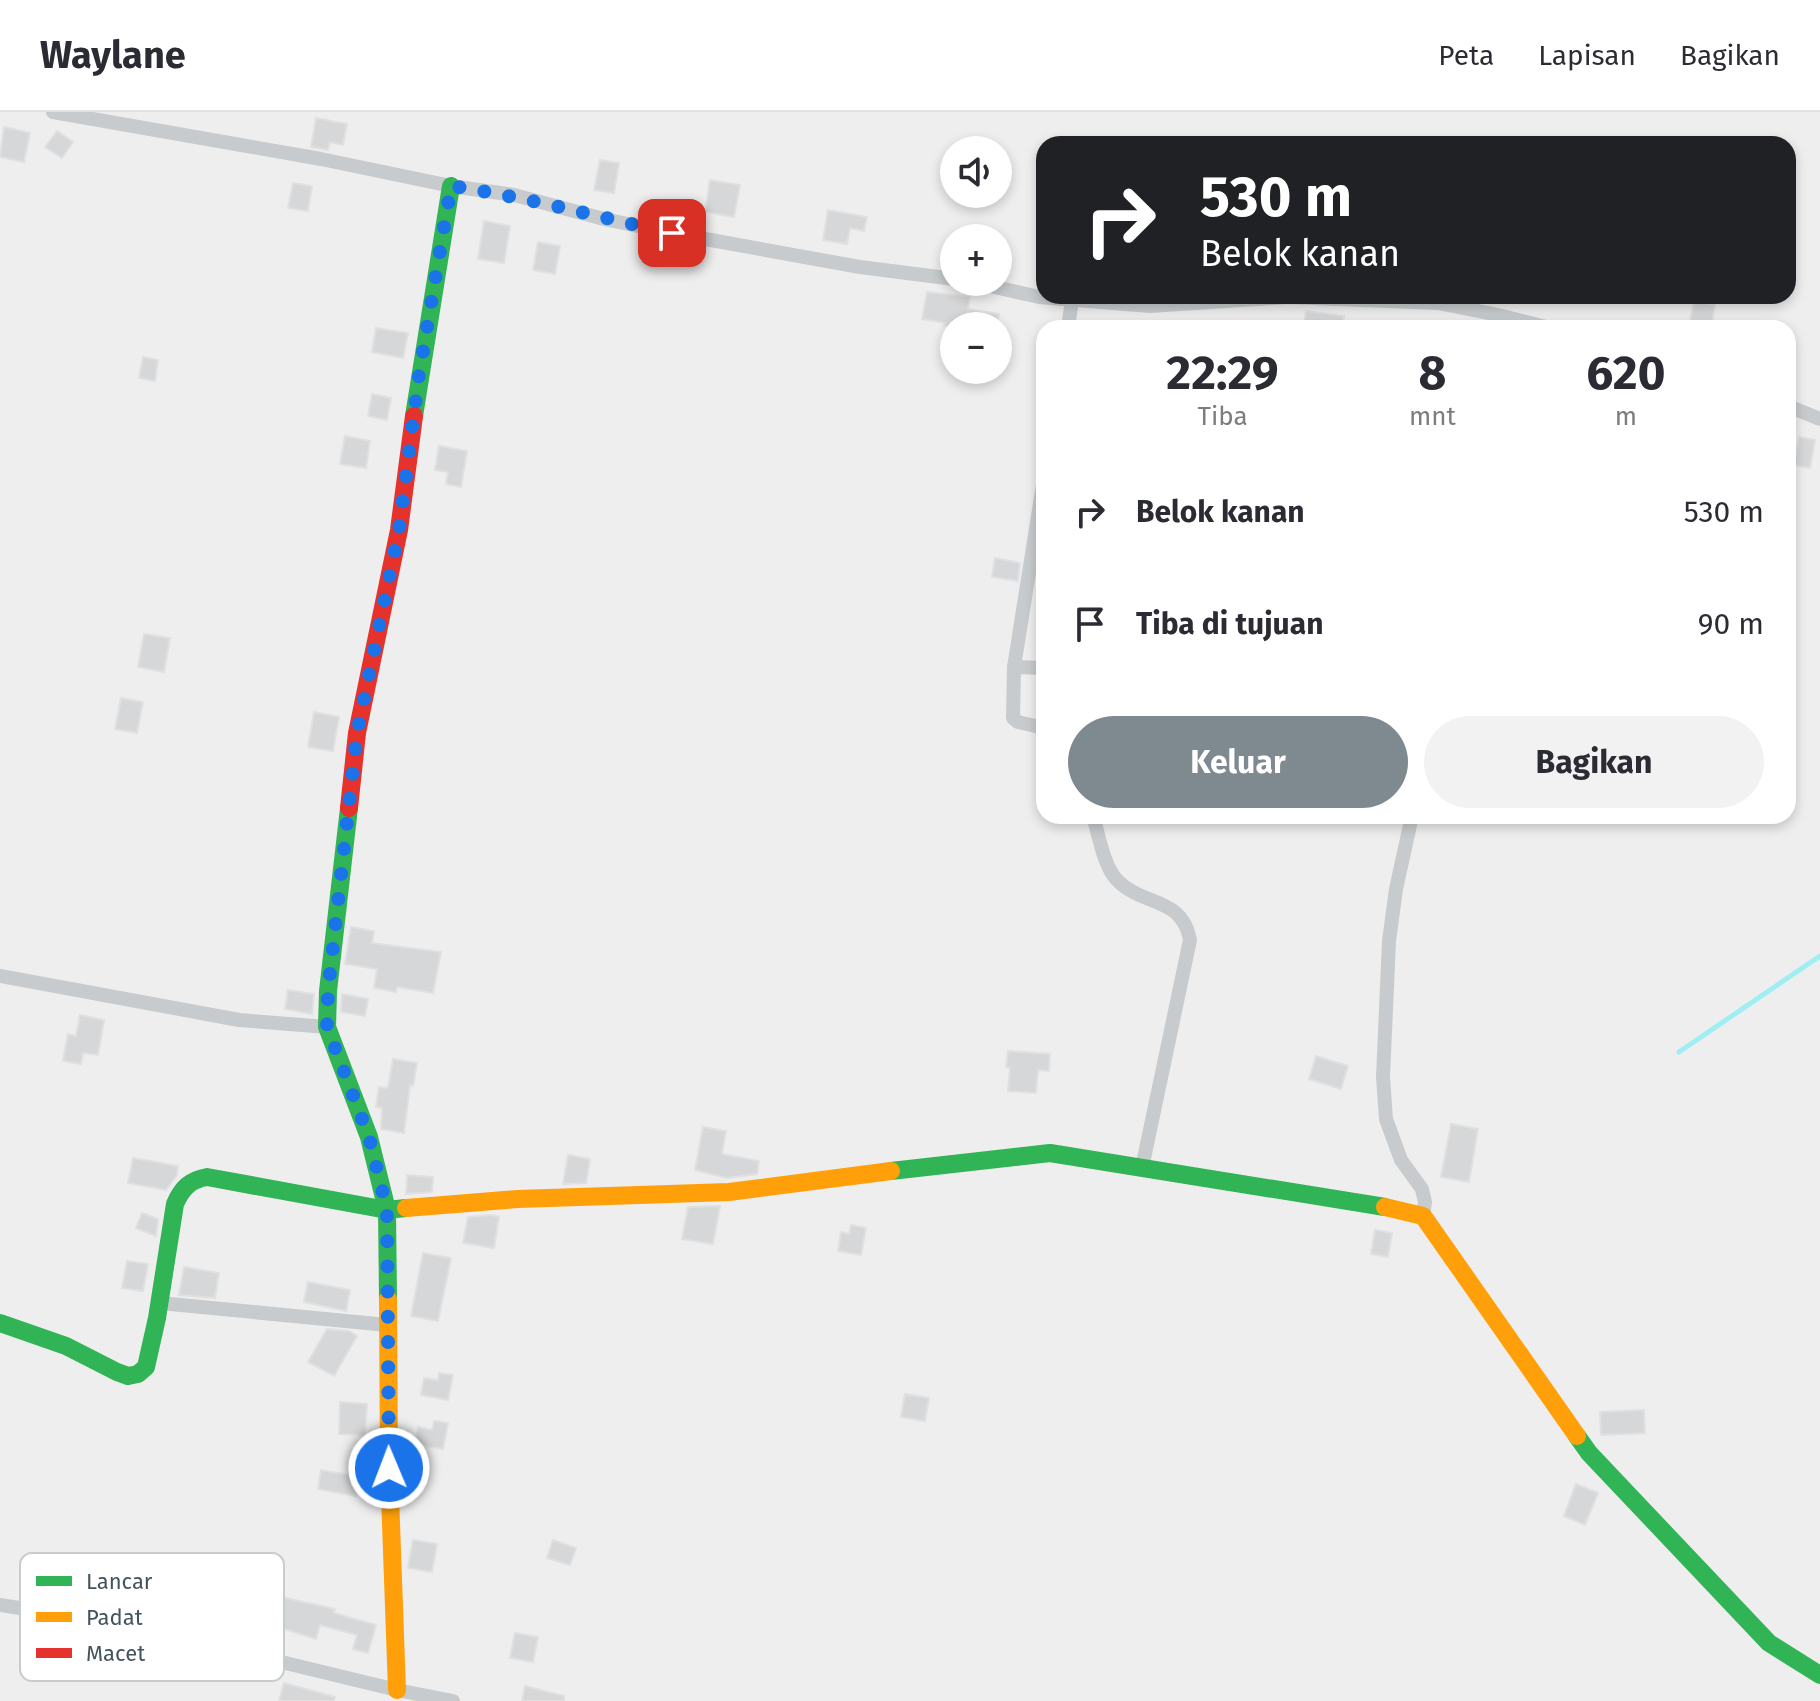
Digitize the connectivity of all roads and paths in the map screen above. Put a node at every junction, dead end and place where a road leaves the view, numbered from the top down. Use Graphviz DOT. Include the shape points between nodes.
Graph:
graph roads {
  1 [pos="53,112"];
  2 [pos="451,186"];
  3 [pos="940,277"];
  4 [pos="1012,291"];
  5 [pos="1036,296"];
  6 [pos="1124,304"];
  7 [pos="1181,304"];
  8 [pos="1441,304"];
  9 [pos="1494,320"];
  10 [pos="1796,409"];
  11 [pos="1820,419"];
  12 [pos="1036,528"];
  13 [pos="1014,667"];
  14 [pos="1036,668"];
  15 [pos="1036,726"];
  16 [pos="1095,824"];
  17 [pos="1410,824"];
  18 [pos="0,976"];
  19 [pos="327,1027"];
  20 [pos="1142,1168"];
  21 [pos="387,1210"];
  22 [pos="1423,1216"];
  23 [pos="160,1303"];
  24 [pos="0,1323"];
  25 [pos="387,1325"];
  26 [pos="0,1605"];
  27 [pos="20,1608"];
  28 [pos="284,1663"];
  29 [pos="1820,1675"];
  30 [pos="397,1690"];
  31 [pos="419,1697"];
  32 [pos="453,1701"];
  1 -- 2 [label="street"];
  2 -- 3 [label="street" via="514,195 672,233"];
  2 -- 19 [label="street" via="399,530 357,733"];
  4 -- 5 [label="street"];
  6 -- 7 [label="street"];
  8 -- 9 [label="street"];
  10 -- 11 [label="street"];
  12 -- 13 [label="street"];
  13 -- 14 [label="street"];
  13 -- 15 [label="street" via="1013,718"];
  16 -- 20 [label="street" via="1117,880 1177,911 1190,940"];
  17 -- 22 [label="street" via="1389,941 1383,1077 1386,1119 1401,1160 1422,1189"];
  18 -- 19 [label="street" via="239,1020"];
  19 -- 21 [label="street" via="369,1137"];
  20 -- 21 [label="street" via="1062,1154 1024,1154 729,1192 518,1199"];
  20 -- 22 [label="street"];
  21 -- 23 [label="street" via="207,1177 192,1179 175,1204"];
  21 -- 25 [label="street"];
  22 -- 29 [label="street" via="1589,1453 1769,1643"];
  23 -- 24 [label="street" via="146,1367 128,1376"];
  23 -- 25 [label="street"];
  25 -- 30 [label="street"];
  26 -- 27 [label="street"];
  28 -- 30 [label="street"];
  30 -- 31 [label="street"];
  31 -- 32 [label="street"];
}
